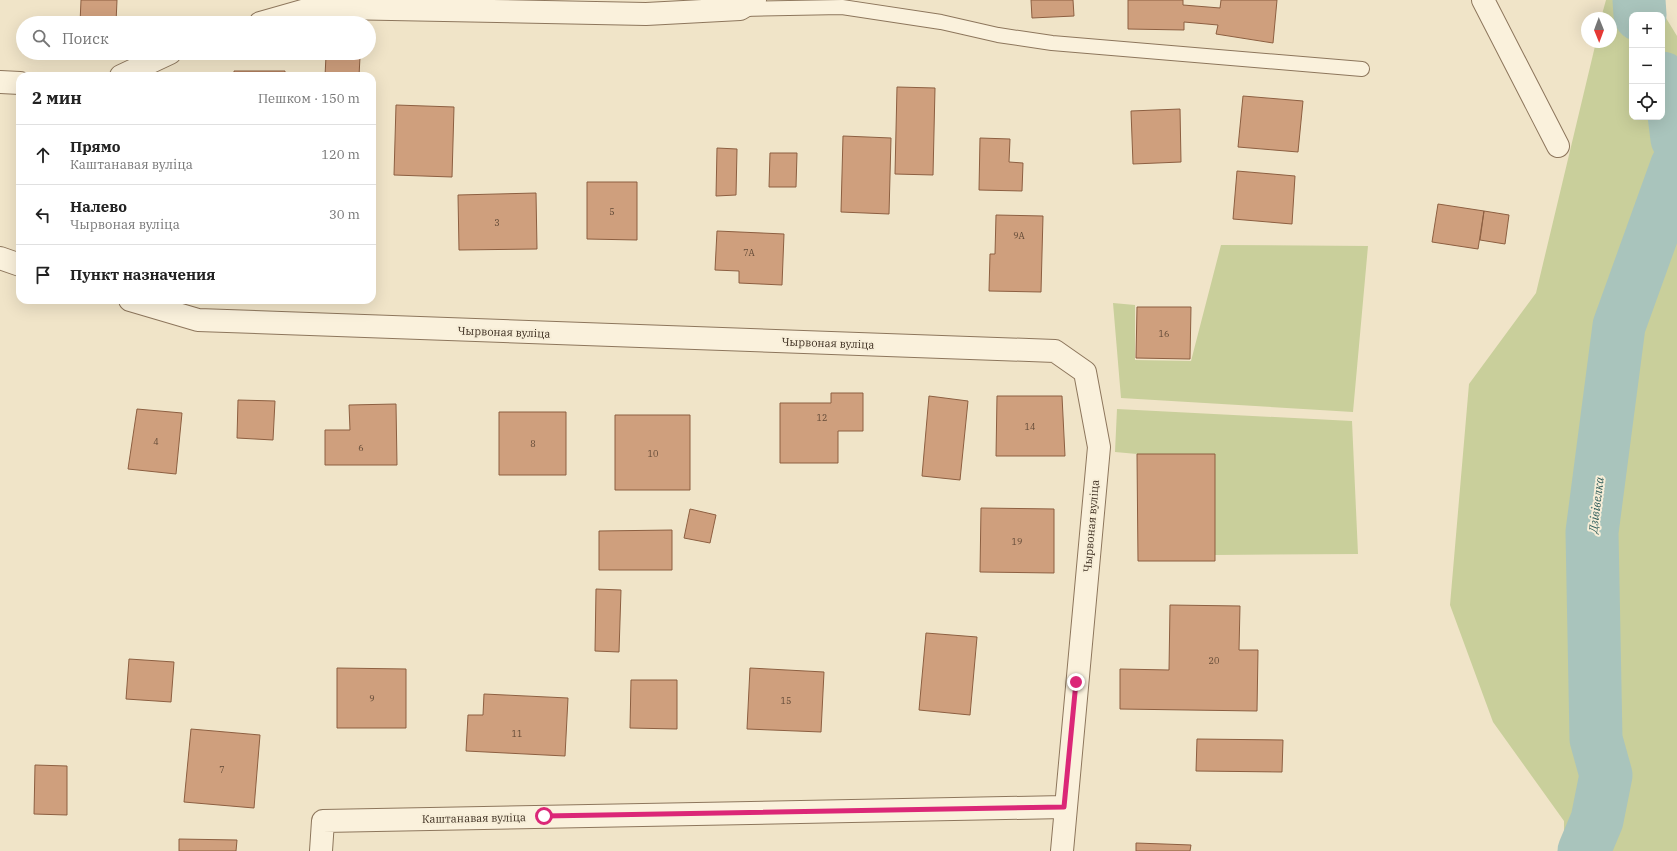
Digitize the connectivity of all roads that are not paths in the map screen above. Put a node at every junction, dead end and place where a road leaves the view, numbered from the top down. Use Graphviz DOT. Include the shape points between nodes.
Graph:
graph roads {
  1 [pos="1483,0"];
  2 [pos="748,4"];
  3 [pos="285,16"];
  4 [pos="155,60"];
  5 [pos="1362,69"];
  6 [pos="130,72"];
  7 [pos="0,82"];
  8 [pos="16,82"];
  9 [pos="1558,146"];
  10 [pos="0,258"];
  11 [pos="16,264"];
  12 [pos="144,304"];
  13 [pos="1064,807"];
  14 [pos="321,851"];
  15 [pos="1062,851"];
  1 -- 9 [label="street"];
  2 -- 3 [label="street" via="646,14 339,8 306,10"];
  2 -- 5 [label="lane" via="842,7 941,22 1052,44"];
  4 -- 6 [label="street"];
  7 -- 8 [label="street"];
  10 -- 11 [label="street"];
  12 -- 13 [label="street, Чырвоная вуліца" via="198,320 1056,351 1085,372 1099,447"];
  13 -- 14 [label="street, Каштанавая вуліца" via="323,821"];
  13 -- 15 [label="street, Чырвоная вуліца"];
}
